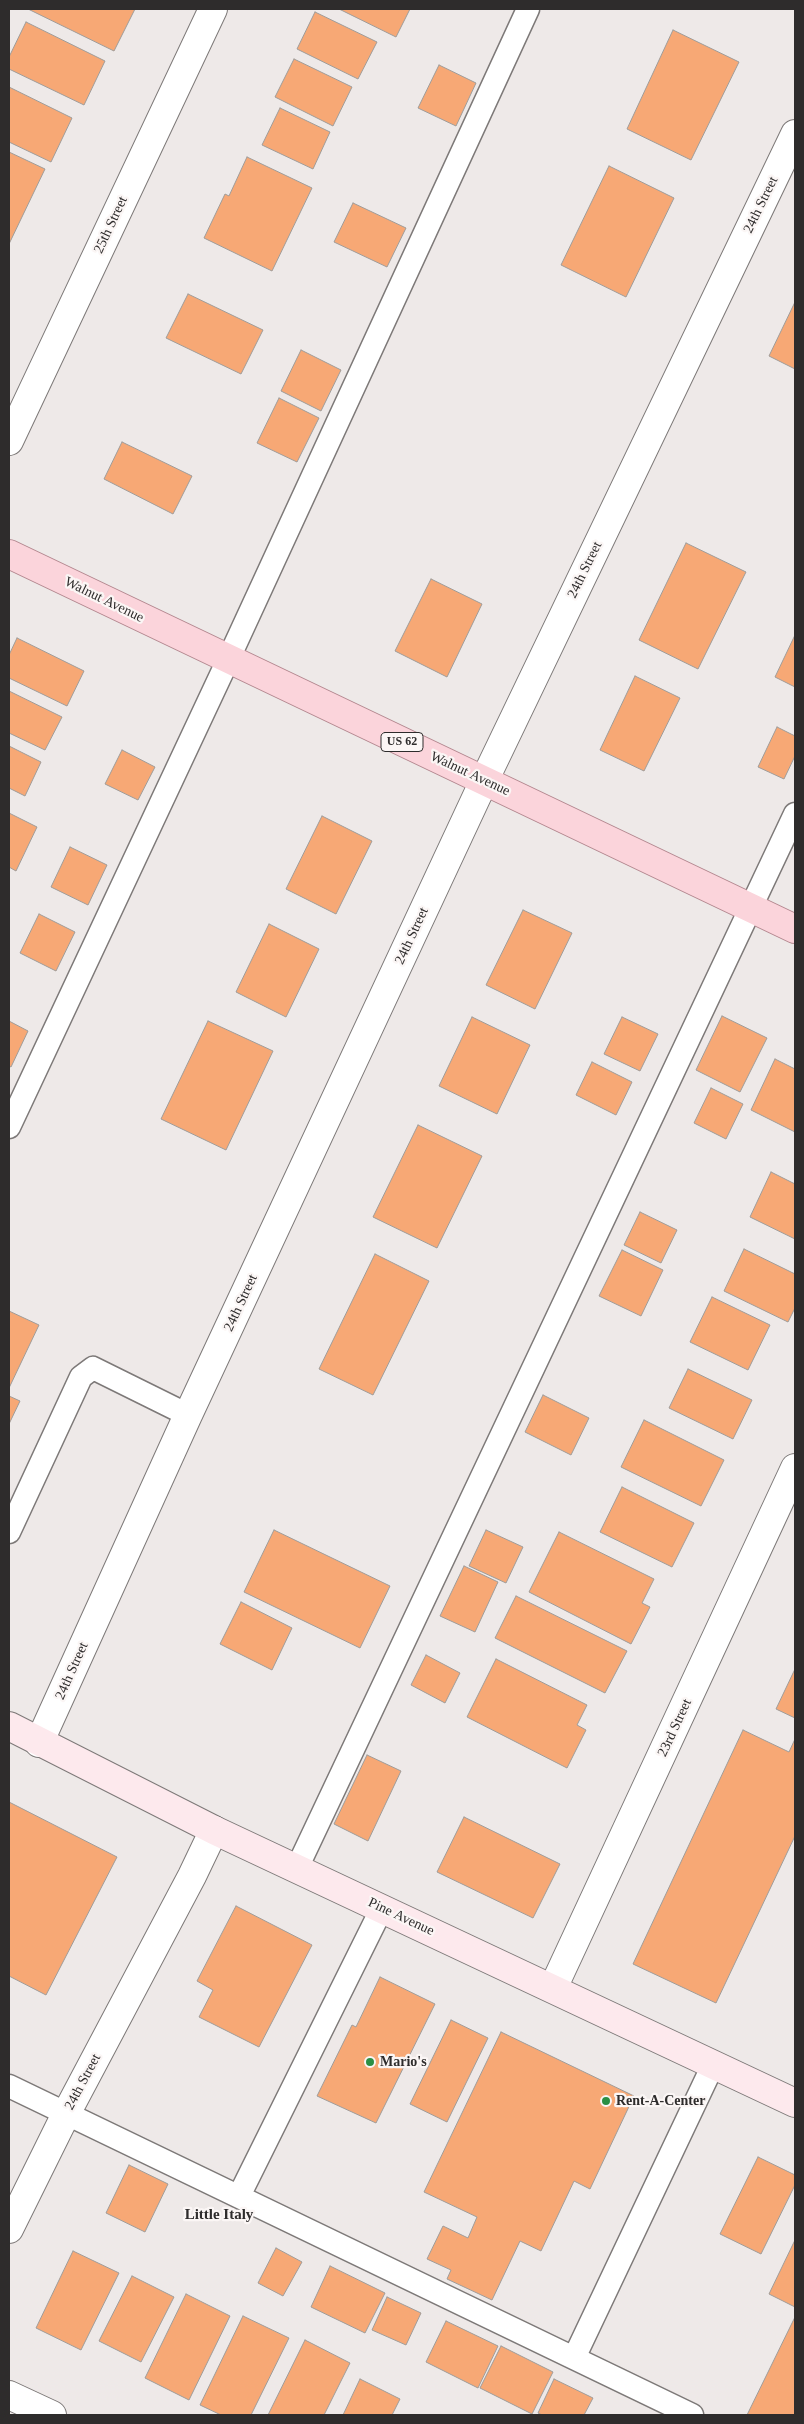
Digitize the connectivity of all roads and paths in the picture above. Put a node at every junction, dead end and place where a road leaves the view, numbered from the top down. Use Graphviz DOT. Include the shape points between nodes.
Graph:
graph roads {
  1 [pos="213,9"];
  2 [pos="528,9"];
  3 [pos="795,134"];
  4 [pos="9,441"];
  5 [pos="9,554"];
  6 [pos="228,660"];
  7 [pos="484,781"];
  8 [pos="795,814"];
  9 [pos="751,908"];
  10 [pos="795,929"];
  11 [pos="9,1127"];
  12 [pos="188,1415"];
  13 [pos="795,1468"];
  14 [pos="9,1532"];
  15 [pos="9,1726"];
  16 [pos="39,1742"];
  17 [pos="214,1830"];
  18 [pos="297,1868"];
  19 [pos="382,1908"];
  20 [pos="553,1988"];
  21 [pos="714,2064"];
  22 [pos="9,2086"];
  23 [pos="795,2103"];
  24 [pos="66,2114"];
  25 [pos="239,2196"];
  26 [pos="9,2229"];
  27 [pos="574,2358"];
  28 [pos="9,2394"];
  29 [pos="52,2415"];
  30 [pos="692,2415"];
  1 -- 4 [label="street, 25th Street"];
  2 -- 6 [label="lane"];
  3 -- 7 [label="street, 24th Street"];
  5 -- 6 [label="main road, Walnut Avenue / US 62"];
  6 -- 7 [label="main road, Walnut Avenue / US 62"];
  6 -- 11 [label="lane"];
  7 -- 9 [label="main road, Walnut Avenue / US 62"];
  7 -- 12 [label="street, 24th Street"];
  8 -- 9 [label="lane"];
  9 -- 10 [label="main road, Walnut Avenue / US 62"];
  9 -- 18 [label="lane"];
  12 -- 14 [label="lane" via="92,1368 81,1378"];
  12 -- 16 [label="street, 24th Street"];
  13 -- 20 [label="street, 23rd Street"];
  15 -- 16 [label="main road, Pine Avenue"];
  16 -- 17 [label="main road, Pine Avenue"];
  17 -- 18 [label="main road, Pine Avenue"];
  17 -- 24 [label="street, 24th Street"];
  18 -- 19 [label="main road, Pine Avenue"];
  19 -- 20 [label="main road, Pine Avenue"];
  19 -- 25 [label="lane"];
  20 -- 21 [label="main road, Pine Avenue"];
  21 -- 23 [label="main road, Pine Avenue"];
  21 -- 27 [label="lane"];
  22 -- 24 [label="lane"];
  24 -- 25 [label="lane"];
  24 -- 26 [label="street, 24th Street"];
  25 -- 27 [label="lane"];
  27 -- 30 [label="lane"];
  28 -- 29 [label="street"];
}
